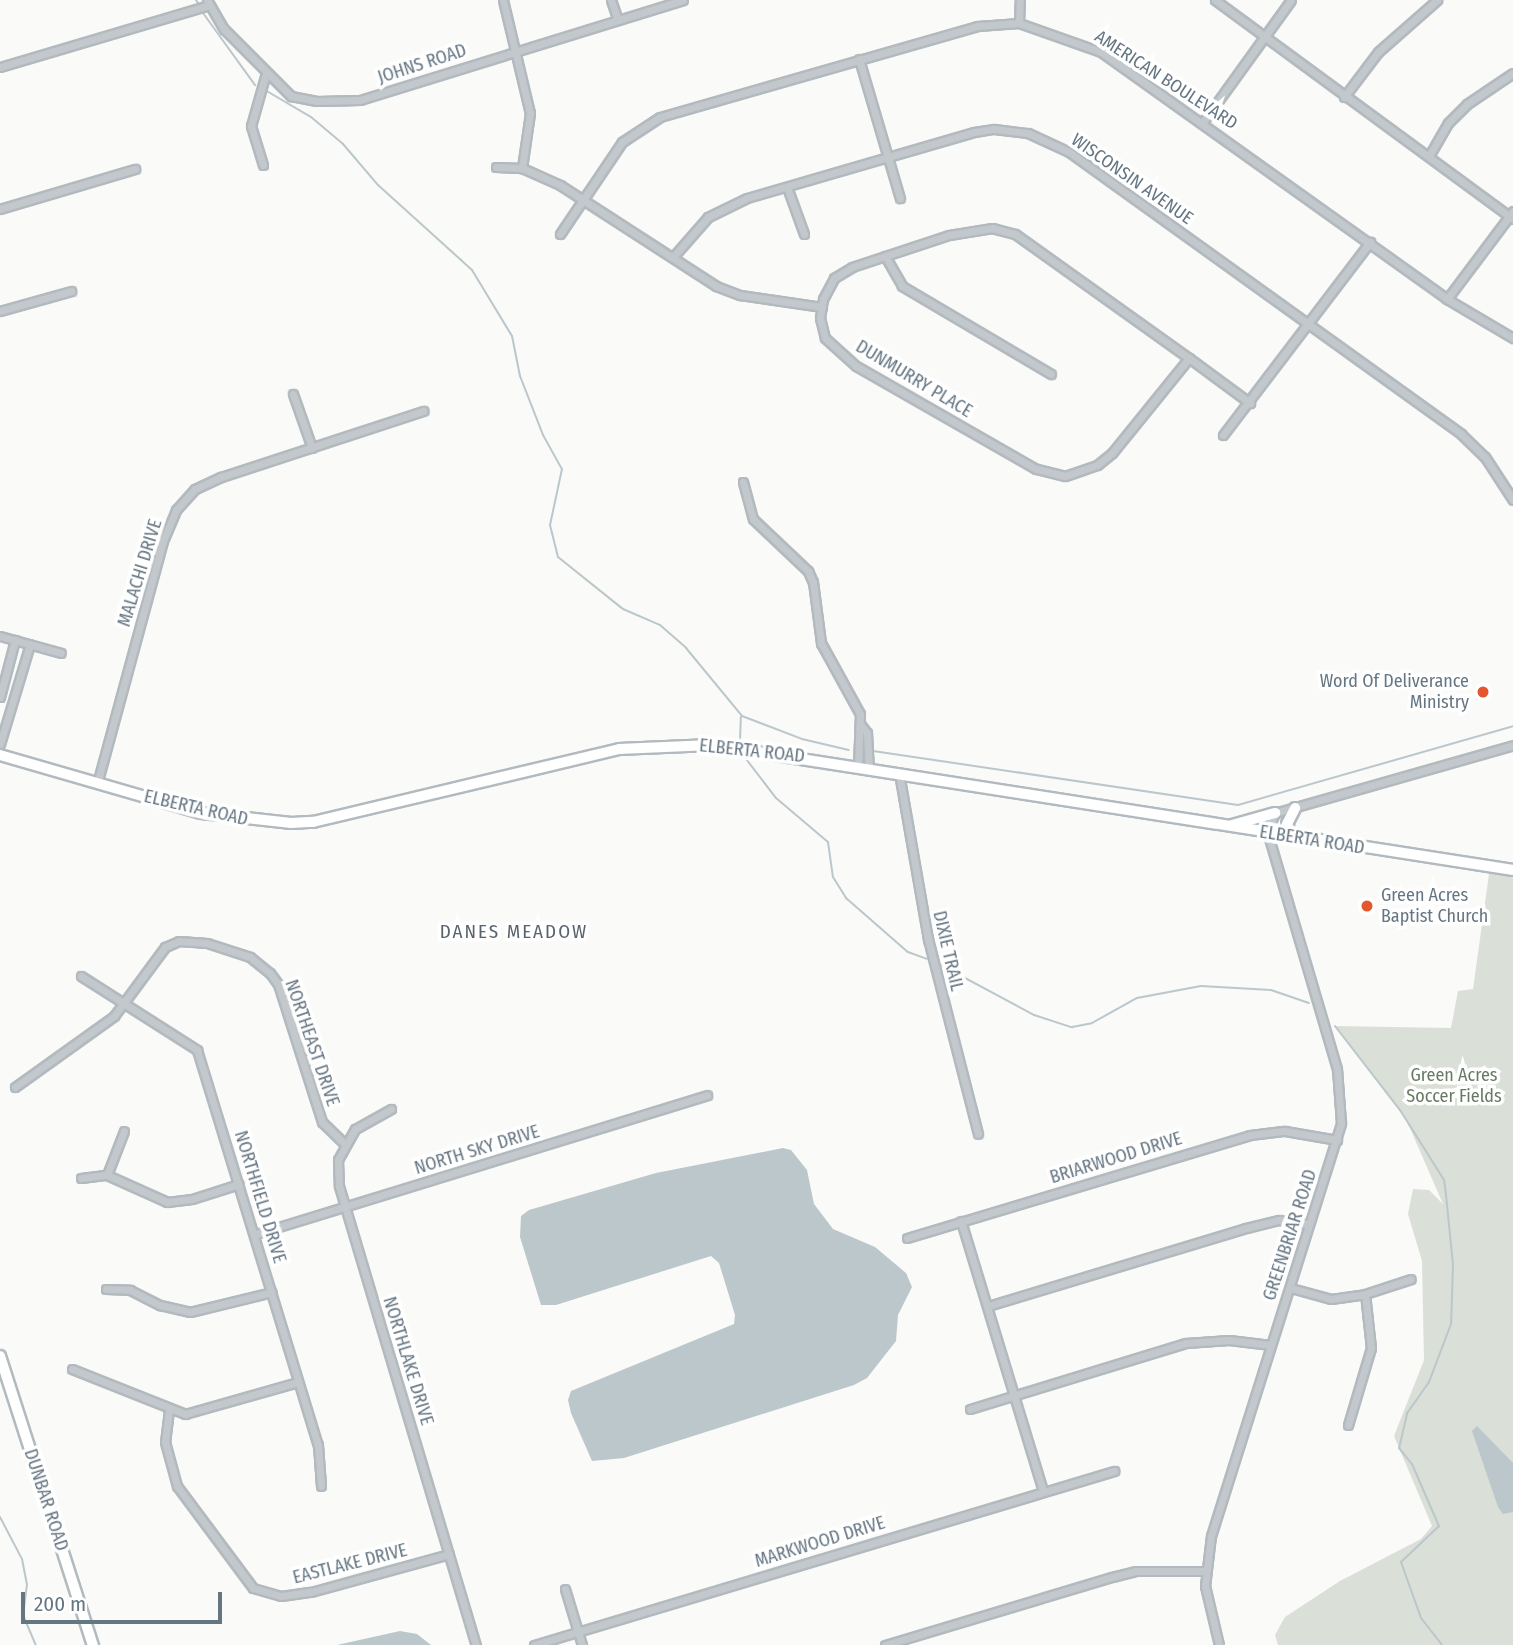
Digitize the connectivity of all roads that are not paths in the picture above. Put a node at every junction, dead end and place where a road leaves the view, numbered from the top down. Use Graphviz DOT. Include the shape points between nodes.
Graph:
graph roads {
  1 [pos="503,0"];
  2 [pos="611,0"];
  3 [pos="683,0"];
  4 [pos="1020,0"];
  5 [pos="1215,0"];
  6 [pos="1291,0"];
  7 [pos="1437,0"];
  8 [pos="208,3"];
  9 [pos="618,19"];
  10 [pos="1019,23"];
  11 [pos="1266,37"];
  12 [pos="517,51"];
  13 [pos="859,59"];
  14 [pos="0,67"];
  15 [pos="266,72"];
  16 [pos="1513,73"];
  17 [pos="1344,97"];
  18 [pos="1203,121"];
  19 [pos="1429,156"];
  20 [pos="887,157"];
  21 [pos="262,165"];
  22 [pos="496,167"];
  23 [pos="522,168"];
  24 [pos="135,169"];
  25 [pos="787,187"];
  26 [pos="900,198"];
  27 [pos="586,200"];
  28 [pos="0,209"];
  29 [pos="1512,215"];
  30 [pos="560,233"];
  31 [pos="804,234"];
  32 [pos="1370,242"];
  33 [pos="885,256"];
  34 [pos="673,257"];
  35 [pos="71,291"];
  36 [pos="1447,299"];
  37 [pos="822,307"];
  38 [pos="0,311"];
  39 [pos="1310,325"];
  40 [pos="1513,338"];
  41 [pos="1189,358"];
  42 [pos="1051,374"];
  43 [pos="293,394"];
  44 [pos="1250,403"];
  45 [pos="423,411"];
  46 [pos="1223,435"];
  47 [pos="312,448"];
  48 [pos="743,482"];
  49 [pos="1513,500"];
  50 [pos="0,636"];
  51 [pos="15,640"];
  52 [pos="30,645"];
  53 [pos="61,653"];
  54 [pos="0,697"];
  55 [pos="0,744"];
  56 [pos="1513,745"];
  57 [pos="0,755"];
  58 [pos="863,766"];
  59 [pos="899,773"];
  60 [pos="97,783"];
  61 [pos="1295,808"];
  62 [pos="1275,813"];
  63 [pos="1230,826"];
  64 [pos="1268,834"];
  65 [pos="1292,837"];
  66 [pos="1513,870"];
  67 [pos="81,976"];
  68 [pos="126,1004"];
  69 [pos="15,1087"];
  70 [pos="707,1095"];
  71 [pos="391,1109"];
  72 [pos="124,1131"];
  73 [pos="978,1134"];
  74 [pos="1338,1140"];
  75 [pos="345,1144"];
  76 [pos="107,1175"];
  77 [pos="81,1178"];
  78 [pos="239,1184"];
  79 [pos="344,1208"];
  80 [pos="961,1222"];
  81 [pos="1309,1224"];
  82 [pos="256,1234"];
  83 [pos="907,1238"];
  84 [pos="1411,1279"];
  85 [pos="1291,1288"];
  86 [pos="106,1289"];
  87 [pos="272,1292"];
  88 [pos="1364,1294"];
  89 [pos="988,1306"];
  90 [pos="1271,1345"];
  91 [pos="0,1356"];
  92 [pos="72,1369"];
  93 [pos="298,1382"];
  94 [pos="4,1385"];
  95 [pos="1016,1396"];
  96 [pos="970,1409"];
  97 [pos="169,1410"];
  98 [pos="1348,1425"];
  99 [pos="1114,1471"];
  100 [pos="321,1486"];
  101 [pos="1043,1492"];
  102 [pos="449,1554"];
  103 [pos="1205,1571"];
  104 [pos="565,1589"];
  105 [pos="578,1632"];
  106 [pos="93,1645"];
  107 [pos="476,1645"];
  108 [pos="534,1645"];
  109 [pos="582,1645"];
  110 [pos="885,1645"];
  111 [pos="1220,1645"];
  1 -- 12 [label="street"];
  2 -- 9 [label="street"];
  3 -- 9 [label="street, JOHNS ROAD"];
  4 -- 10 [label="street"];
  5 -- 11 [label="street"];
  6 -- 11 [label="street"];
  7 -- 17 [label="street" via="1378,52"];
  8 -- 14 [label="street"];
  8 -- 15 [label="street, JOHNS ROAD"];
  9 -- 12 [label="street, JOHNS ROAD"];
  10 -- 13 [label="street, AMERICAN BOULEVARD" via="978,26"];
  10 -- 18 [label="street, AMERICAN BOULEVARD" via="1101,52"];
  11 -- 17 [label="street"];
  11 -- 18 [label="street"];
  12 -- 15 [label="street, JOHNS ROAD" via="360,100 317,102 291,96"];
  12 -- 23 [label="street" via="530,113"];
  13 -- 20 [label="street"];
  13 -- 27 [label="street, AMERICAN BOULEVARD" via="660,117 638,129 608,160"];
  15 -- 21 [label="street" via="251,126"];
  16 -- 19 [label="street" via="1467,104 1448,123"];
  17 -- 19 [label="street"];
  18 -- 32 [label="street, AMERICAN BOULEVARD"];
  19 -- 29 [label="street"];
  20 -- 25 [label="street, WISCONSIN AVENUE"];
  20 -- 26 [label="street"];
  20 -- 39 [label="street, WISCONSIN AVENUE" via="994,129 1049,140"];
  22 -- 23 [label="street"];
  23 -- 27 [label="street"];
  24 -- 28 [label="street"];
  25 -- 31 [label="street"];
  25 -- 34 [label="street, WISCONSIN AVENUE" via="726,206 708,217"];
  27 -- 30 [label="street, AMERICAN BOULEVARD"];
  27 -- 34 [label="street"];
  29 -- 36 [label="street"];
  32 -- 36 [label="street, AMERICAN BOULEVARD"];
  32 -- 39 [label="street"];
  33 -- 37 [label="street" via="834,278"];
  33 -- 41 [label="street" via="975,229 1004,230"];
  33 -- 42 [label="street" via="902,286"];
  34 -- 37 [label="street" via="698,276 740,295"];
  35 -- 38 [label="street"];
  36 -- 40 [label="street, AMERICAN BOULEVARD"];
  37 -- 41 [label="street, DUNMURRY PLACE" via="825,338 856,366 1036,469 1065,476 1097,466 1112,453"];
  39 -- 44 [label="street"];
  39 -- 49 [label="street, WISCONSIN AVENUE" via="1461,434 1491,465"];
  41 -- 44 [label="street"];
  43 -- 47 [label="street"];
  44 -- 46 [label="street"];
  45 -- 47 [label="street, MALACHI DRIVE"];
  47 -- 60 [label="street, MALACHI DRIVE" via="214,480 195,489 176,510 163,541"];
  48 -- 58 [label="street" via="753,519 808,571 821,643 867,733"];
  50 -- 51 [label="street"];
  51 -- 52 [label="street"];
  51 -- 54 [label="street"];
  52 -- 53 [label="street"];
  52 -- 55 [label="street"];
  56 -- 61 [label="street"];
  57 -- 60 [label="street, ELBERTA ROAD"];
  58 -- 59 [label="street, ELBERTA ROAD"];
  58 -- 60 [label="street, ELBERTA ROAD" via="711,745 619,749 325,819 291,823 201,813"];
  59 -- 63 [label="street, ELBERTA ROAD"];
  59 -- 73 [label="street, DIXIE TRAIL" via="928,939"];
  61 -- 62 [label="street"];
  61 -- 65 [label="street" via="1287,824"];
  62 -- 63 [label="street"];
  62 -- 64 [label="street"];
  63 -- 64 [label="street, ELBERTA ROAD"];
  64 -- 65 [label="street, ELBERTA ROAD"];
  64 -- 74 [label="street, GREENBRIAR ROAD" via="1337,1069"];
  65 -- 66 [label="street, ELBERTA ROAD"];
  67 -- 68 [label="street, NORTHFIELD DRIVE"];
  68 -- 69 [label="street, NORTHEAST DRIVE"];
  68 -- 75 [label="street, NORTHEAST DRIVE" via="154,958 179,941 207,943 250,957 278,984 322,1122"];
  68 -- 78 [label="street, NORTHFIELD DRIVE" via="197,1050"];
  70 -- 79 [label="street, NORTH SKY DRIVE"];
  71 -- 75 [label="street" via="355,1129"];
  72 -- 76 [label="street"];
  74 -- 80 [label="street, BRIARWOOD DRIVE" via="1285,1131 1250,1135"];
  74 -- 81 [label="street, GREENBRIAR ROAD"];
  75 -- 79 [label="street, NORTHLAKE DRIVE" via="338,1160"];
  76 -- 77 [label="street"];
  76 -- 78 [label="street" via="167,1202"];
  78 -- 82 [label="street, NORTHFIELD DRIVE"];
  79 -- 82 [label="street, NORTH SKY DRIVE"];
  79 -- 102 [label="street, NORTHLAKE DRIVE"];
  80 -- 83 [label="street, BRIARWOOD DRIVE"];
  80 -- 89 [label="street"];
  81 -- 85 [label="street, GREENBRIAR ROAD"];
  81 -- 89 [label="street" via="1279,1220 1246,1228"];
  82 -- 87 [label="street, NORTHFIELD DRIVE"];
  84 -- 88 [label="street"];
  85 -- 88 [label="street" via="1331,1299"];
  85 -- 90 [label="street, GREENBRIAR ROAD"];
  86 -- 87 [label="street" via="130,1290 159,1305 190,1312"];
  87 -- 93 [label="street, NORTHFIELD DRIVE"];
  88 -- 98 [label="street" via="1370,1348"];
  89 -- 95 [label="street"];
  90 -- 95 [label="street" via="1228,1340 1186,1343"];
  90 -- 103 [label="street, GREENBRIAR ROAD" via="1211,1536"];
  91 -- 94 [label="street, DUNBAR ROAD"];
  92 -- 97 [label="street"];
  93 -- 97 [label="street" via="196,1413"];
  93 -- 100 [label="street, NORTHFIELD DRIVE" via="318,1445"];
  94 -- 106 [label="street, DUNBAR ROAD"];
  95 -- 96 [label="street"];
  95 -- 101 [label="street"];
  97 -- 102 [label="street, EASTLAKE DRIVE" via="165,1442 177,1486 253,1588 281,1596 311,1592"];
  99 -- 101 [label="street, MARKWOOD DRIVE"];
  101 -- 105 [label="street, MARKWOOD DRIVE"];
  102 -- 107 [label="street, NORTHLAKE DRIVE"];
  103 -- 110 [label="street" via="1124,1574"];
  103 -- 111 [label="street, GREENBRIAR ROAD" via="1207,1602"];
  104 -- 105 [label="street"];
  105 -- 108 [label="street, MARKWOOD DRIVE"];
  105 -- 109 [label="street"];
}
